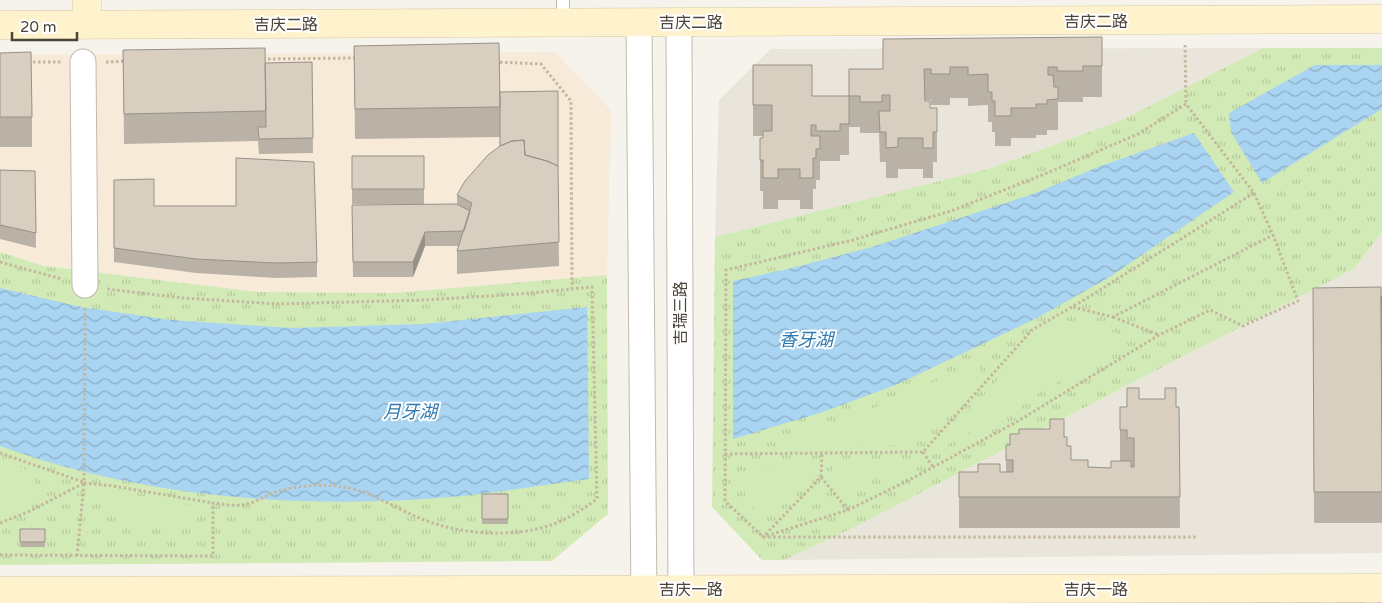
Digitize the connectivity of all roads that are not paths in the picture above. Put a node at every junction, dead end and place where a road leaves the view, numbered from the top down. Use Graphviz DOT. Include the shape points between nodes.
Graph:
graph roads {
  1 [pos="1228,10"];
  2 [pos="563,11"];
  3 [pos="87,13"];
  4 [pos="1382,19"];
  5 [pos="638,22"];
  6 [pos="679,22"];
  7 [pos="0,26"];
  8 [pos="83,62"];
  9 [pos="85,292"];
  10 [pos="1382,588"];
  11 [pos="0,591"];
  12 [pos="644,596"];
  13 [pos="681,596"];
  1 -- 4 [label="street, 吉庆二路"];
  1 -- 6 [label="street, 吉庆二路"];
  2 -- 3 [label="street, 吉庆二路"];
  2 -- 5 [label="street, 吉庆二路"];
  3 -- 7 [label="street, 吉庆二路"];
  5 -- 6 [label="street, 吉庆二路"];
  5 -- 12 [label="street"];
  6 -- 13 [label="street, 吉瑞三路"];
  8 -- 9 [label="street"];
  10 -- 13 [label="street, 吉庆一路"];
  11 -- 12 [label="street, 吉庆一路"];
  12 -- 13 [label="street, 吉庆一路"];
}
